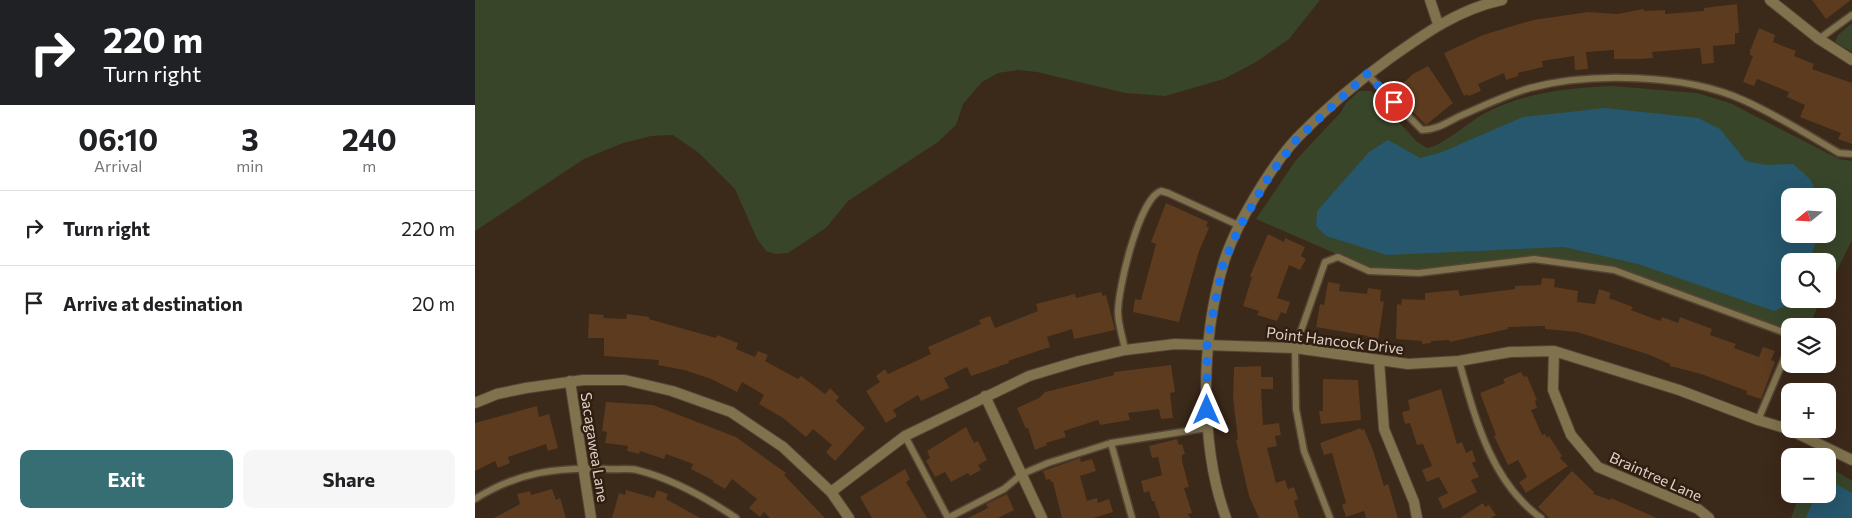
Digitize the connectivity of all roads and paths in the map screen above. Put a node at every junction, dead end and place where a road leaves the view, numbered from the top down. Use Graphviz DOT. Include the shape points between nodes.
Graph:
graph roads {
  1 [pos="1430,0"];
  2 [pos="1502,0"];
  3 [pos="1770,0"];
  4 [pos="1852,15"];
  5 [pos="1438,24"];
  6 [pos="1819,39"];
  7 [pos="1852,60"];
  8 [pos="1367,74"];
  9 [pos="1852,154"];
  10 [pos="1240,226"];
  11 [pos="1781,331"];
  12 [pos="1207,343"];
  13 [pos="1295,348"];
  14 [pos="1125,350"];
  15 [pos="1554,351"];
  16 [pos="1379,361"];
  17 [pos="1459,362"];
  18 [pos="1781,367"];
  19 [pos="570,381"];
  20 [pos="985,396"];
  21 [pos="475,403"];
  22 [pos="1758,420"];
  23 [pos="1207,428"];
  24 [pos="905,436"];
  25 [pos="1111,443"];
  26 [pos="1852,459"];
  27 [pos="583,468"];
  28 [pos="1022,474"];
  29 [pos="831,492"];
  30 [pos="475,499"];
  31 [pos="1414,502"];
  32 [pos="591,518"];
  33 [pos="736,518"];
  34 [pos="849,518"];
  35 [pos="948,518"];
  36 [pos="1042,518"];
  37 [pos="1132,518"];
  38 [pos="1226,518"];
  39 [pos="1330,518"];
  40 [pos="1417,518"];
  41 [pos="1425,518"];
  42 [pos="1541,518"];
  43 [pos="1709,518"];
  1 -- 5 [label="street"];
  2 -- 5 [label="street"];
  3 -- 6 [label="street"];
  4 -- 6 [label="lane"];
  5 -- 8 [label="street"];
  6 -- 7 [label="street"];
  8 -- 9 [label="lane" via="1422,130 1433,130 1530,88 1559,82 1639,80 1691,85 1742,99 1839,153"];
  8 -- 10 [label="street" via="1297,139 1270,175"];
  10 -- 12 [label="street" via="1223,264"];
  10 -- 14 [label="lane" via="1168,193 1161,191 1151,197 1132,239 1118,312"];
  11 -- 13 [label="lane" via="1614,270 1535,259 1419,273 1369,271 1338,257 1325,262"];
  12 -- 13 [label="street, Point Hancock Drive"];
  12 -- 14 [label="street, Point Hancock Drive"];
  12 -- 23 [label="street"];
  13 -- 16 [label="street, Point Hancock Drive"];
  13 -- 39 [label="lane" via="1297,409 1304,451"];
  14 -- 20 [label="street, Point Hancock Drive" via="1029,376"];
  15 -- 17 [label="street, Point Hancock Drive" via="1510,352"];
  15 -- 22 [label="street, Point Hancock Drive" via="1679,390"];
  15 -- 43 [label="street, Braintree Lane" via="1553,390 1571,435 1598,467 1698,509"];
  16 -- 17 [label="street, Point Hancock Drive" via="1408,364"];
  16 -- 31 [label="street" via="1384,429"];
  17 -- 42 [label="lane" via="1476,422 1499,472 1525,507"];
  18 -- 22 [label="lane"];
  19 -- 21 [label="street" via="497,394"];
  19 -- 27 [label="street, Sacagawea Lane"];
  19 -- 29 [label="street" via="625,380 673,391 731,412 783,447"];
  20 -- 24 [label="street, Point Hancock Drive"];
  20 -- 28 [label="street"];
  22 -- 26 [label="street, Point Hancock Drive" via="1788,429"];
  23 -- 25 [label="lane"];
  23 -- 38 [label="street" via="1210,460"];
  24 -- 29 [label="street, Point Hancock Drive"];
  24 -- 35 [label="lane"];
  25 -- 28 [label="lane"];
  25 -- 37 [label="lane"];
  27 -- 30 [label="lane" via="531,474"];
  27 -- 32 [label="street, Sacagawea Lane"];
  27 -- 33 [label="lane" via="635,470 667,480 698,493"];
  28 -- 35 [label="lane" via="1004,489"];
  28 -- 36 [label="street"];
  29 -- 34 [label="street"];
  31 -- 40 [label="street"];
  31 -- 41 [label="street"];
}
